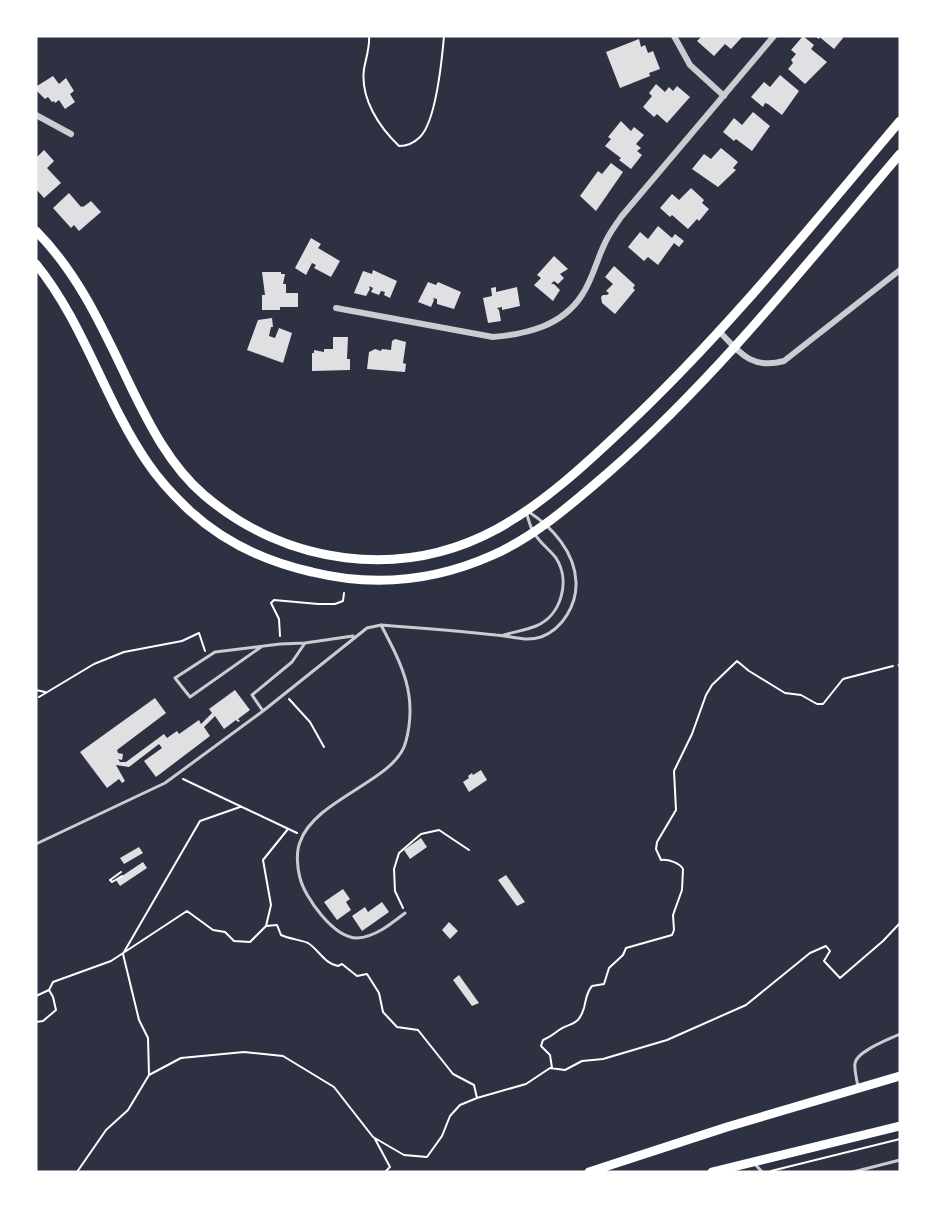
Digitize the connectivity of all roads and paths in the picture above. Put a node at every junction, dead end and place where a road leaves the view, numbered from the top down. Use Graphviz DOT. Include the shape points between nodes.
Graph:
graph roads {
  1 [pos="369,36"];
  2 [pos="444,36"];
  3 [pos="674,36"];
  4 [pos="774,36"];
  5 [pos="724,96"];
  6 [pos="36,115"];
  7 [pos="900,122"];
  8 [pos="71,134"];
  9 [pos="900,154"];
  10 [pos="36,231"];
  11 [pos="36,264"];
  12 [pos="900,270"];
  13 [pos="336,308"];
  14 [pos="719,331"];
  15 [pos="735,347"];
  16 [pos="526,510"];
  17 [pos="545,523"];
  18 [pos="532,531"];
  19 [pos="344,593"];
  20 [pos="381,625"];
  21 [pos="502,635"];
  22 [pos="280,636"];
  23 [pos="355,636"];
  24 [pos="305,643"];
  25 [pos="261,647"];
  26 [pos="207,657"];
  27 [pos="900,665"];
  28 [pos="36,690"];
  29 [pos="45,692"];
  30 [pos="285,693"];
  31 [pos="39,697"];
  32 [pos="263,711"];
  33 [pos="324,747"];
  34 [pos="176,776"];
  35 [pos="240,807"];
  36 [pos="288,829"];
  37 [pos="302,836"];
  38 [pos="36,844"];
  39 [pos="469,850"];
  40 [pos="405,914"];
  41 [pos="900,923"];
  42 [pos="266,926"];
  43 [pos="123,954"];
  44 [pos="49,990"];
  45 [pos="36,996"];
  46 [pos="36,1022"];
  47 [pos="900,1034"];
  48 [pos="552,1068"];
  49 [pos="149,1076"];
  50 [pos="900,1076"];
  51 [pos="858,1088"];
  52 [pos="477,1098"];
  53 [pos="900,1126"];
  54 [pos="373,1137"];
  55 [pos="900,1139"];
  56 [pos="900,1160"];
  57 [pos="754,1163"];
  58 [pos="771,1171"];
  59 [pos="76,1172"];
  60 [pos="156,1172"];
  61 [pos="163,1172"];
  62 [pos="385,1172"];
  63 [pos="589,1172"];
  64 [pos="712,1172"];
  65 [pos="762,1172"];
  66 [pos="853,1172"];
  1 -- 2 [label="path" via="364,72 368,98 377,121 399,146 406,146 425,131 439,83"];
  3 -- 5 [label="street" via="690,64"];
  4 -- 5 [label="street"];
  5 -- 13 [label="street" via="621,217 581,296 554,322 535,331 493,337"];
  6 -- 8 [label="street"];
  7 -- 14 [label="main road"];
  9 -- 15 [label="main road"];
  10 -- 16 [label="main road" via="87,298 165,449 202,494 239,522 316,554 394,559 429,555 465,543 498,529"];
  11 -- 18 [label="main road" via="63,300 147,463 194,514 253,553 334,578 369,582 411,579 494,555"];
  12 -- 15 [label="street" via="784,362 756,363"];
  14 -- 15 [label="street"];
  14 -- 16 [label="main road" via="603,447"];
  15 -- 17 [label="main road" via="636,448"];
  16 -- 17 [label="lane"];
  16 -- 18 [label="lane"];
  17 -- 18 [label="main road"];
  17 -- 21 [label="lane" via="572,561 576,584 573,601 551,632 525,640"];
  18 -- 21 [label="lane" via="562,570 561,598 555,611 536,627"];
  19 -- 22 [label="path" via="343,601 335,604 272,601"];
  20 -- 21 [label="lane"];
  20 -- 23 [label="lane"];
  20 -- 37 [label="lane" via="408,681 410,721 406,744 383,770 313,819"];
  23 -- 24 [label="lane"];
  23 -- 30 [label="lane"];
  24 -- 25 [label="lane"];
  24 -- 32 [label="lane" via="292,662 252,695"];
  25 -- 26 [label="lane" via="215,652"];
  25 -- 26 [label="lane" via="190,697 175,678"];
  26 -- 29 [label="path" via="199,633 182,641 124,652"];
  27 -- 48 [label="path" via="843,679 822,704 785,693 737,661 712,685 674,771 676,810 657,842 661,860 677,863 684,869 672,935 626,948 609,968 604,984 587,991 581,1016 575,1023 541,1043 550,1054"];
  28 -- 29 [label="path"];
  29 -- 31 [label="path"];
  30 -- 32 [label="lane"];
  30 -- 33 [label="path" via="310,722"];
  32 -- 34 [label="lane"];
  34 -- 35 [label="path"];
  34 -- 38 [label="lane"];
  35 -- 36 [label="path"];
  35 -- 43 [label="path" via="200,820"];
  36 -- 37 [label="path"];
  36 -- 42 [label="path" via="263,860 271,905"];
  37 -- 40 [label="lane" via="298,854 302,885 318,912 340,932 354,938 368,936"];
  39 -- 40 [label="path" via="439,830 421,834 399,853 394,868 395,891"];
  41 -- 48 [label="path" via="840,978 824,961 830,951 826,946 810,954 746,1005 667,1040 603,1059 582,1061 565,1070"];
  42 -- 43 [label="path" via="250,942 234,941 187,910"];
  42 -- 52 [label="path" via="277,925 281,935 306,942 332,965 342,964 357,976 367,974 379,993 383,1012 397,1027 418,1030 453,1074 474,1084"];
  43 -- 44 [label="path" via="53,982"];
  43 -- 49 [label="path" via="139,1020 148,1038"];
  44 -- 45 [label="path"];
  44 -- 46 [label="path" via="56,1010"];
  47 -- 51 [label="lane" via="856,1059"];
  48 -- 52 [label="path" via="526,1084"];
  49 -- 54 [label="path" via="181,1058 244,1052 283,1056 334,1087"];
  49 -- 59 [label="path" via="128,1110 106,1130"];
  50 -- 51 [label="main road"];
  51 -- 63 [label="main road"];
  52 -- 54 [label="path" via="460,1105 450,1116 427,1157 404,1155"];
  53 -- 57 [label="main road"];
  54 -- 62 [label="path" via="390,1167"];
  55 -- 58 [label="path"];
  56 -- 66 [label="lane"];
  57 -- 64 [label="main road"];
  57 -- 65 [label="lane"];
  60 -- 61 [label="path"];
}
